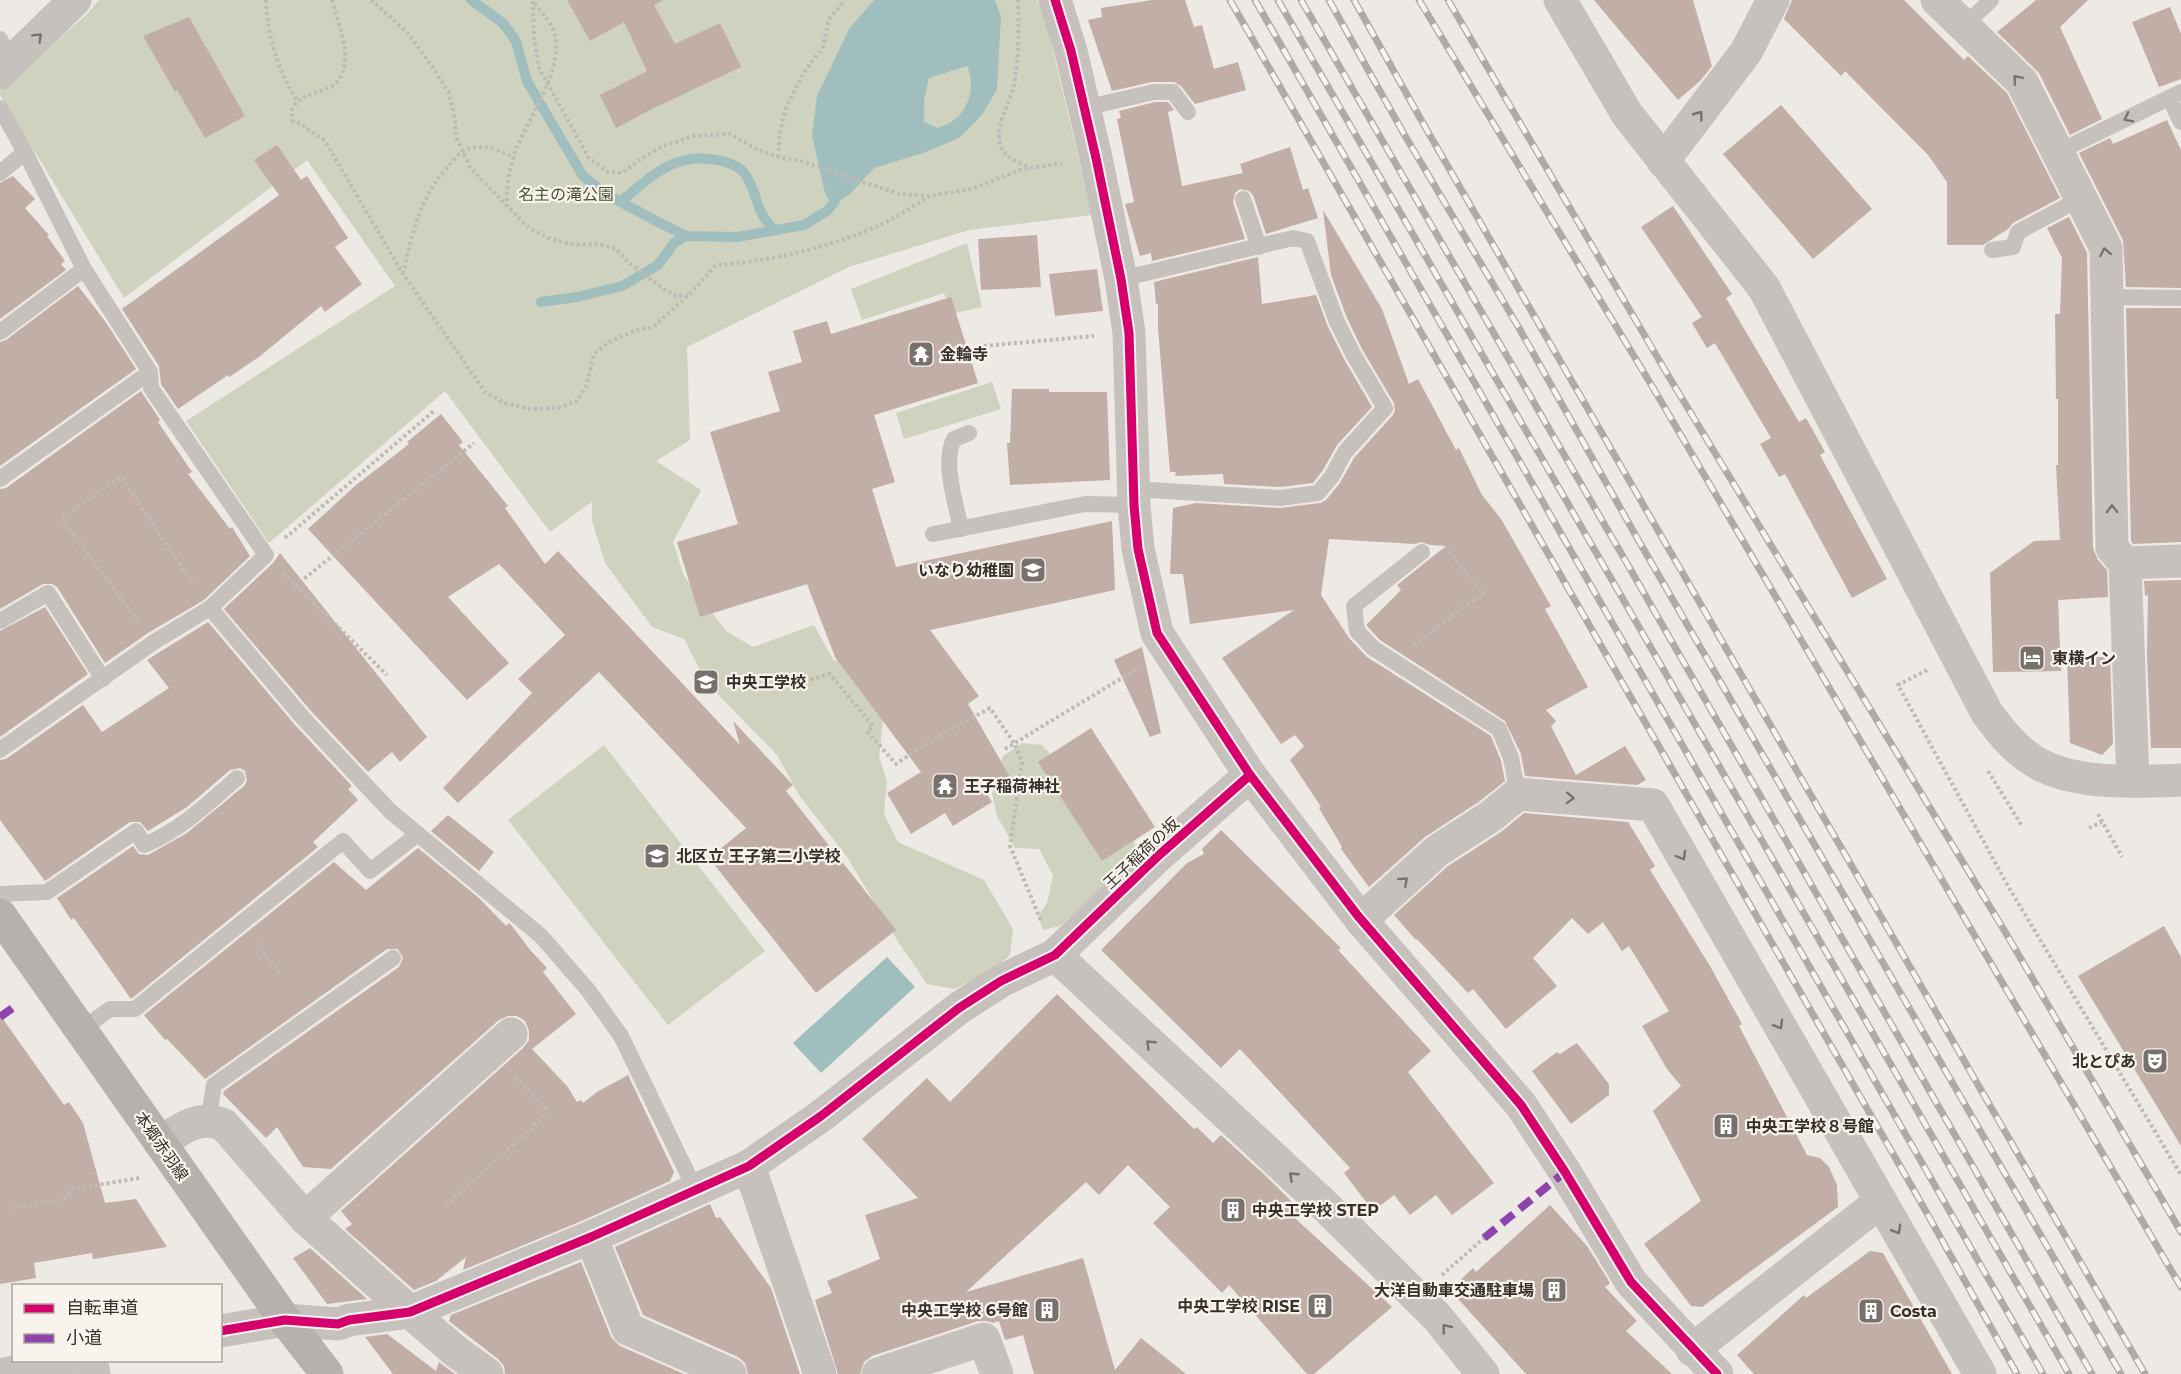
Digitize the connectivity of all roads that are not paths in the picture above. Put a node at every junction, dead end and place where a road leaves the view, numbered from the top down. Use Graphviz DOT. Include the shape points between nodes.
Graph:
graph roads {
  1 [pos="75,0"];
  2 [pos="1055,0"];
  3 [pos="1560,0"];
  4 [pos="1773,0"];
  5 [pos="1937,0"];
  6 [pos="1991,0"];
  7 [pos="1964,26"];
  8 [pos="4,58"];
  9 [pos="2175,95"];
  10 [pos="0,108"];
  11 [pos="1084,108"];
  12 [pos="1188,112"];
  13 [pos="2181,122"];
  14 [pos="26,152"];
  15 [pos="2056,153"];
  16 [pos="1664,161"];
  17 [pos="0,173"];
  18 [pos="1243,199"];
  19 [pos="2080,199"];
  20 [pos="1259,247"];
  21 [pos="1992,249"];
  22 [pos="84,269"];
  23 [pos="1121,279"];
  24 [pos="2107,297"];
  25 [pos="2181,298"];
  26 [pos="0,332"];
  27 [pos="150,372"];
  28 [pos="969,434"];
  29 [pos="0,479"];
  30 [pos="1134,497"];
  31 [pos="961,529"];
  32 [pos="933,534"];
  33 [pos="1422,552"];
  34 [pos="2181,561"];
  35 [pos="2125,563"];
  36 [pos="210,608"];
  37 [pos="0,621"];
  38 [pos="103,678"];
  39 [pos="0,750"];
  40 [pos="1250,775"];
  41 [pos="237,778"];
  42 [pos="2133,781"];
  43 [pos="2176,787"];
  44 [pos="1518,794"];
  45 [pos="418,834"];
  46 [pos="0,894"];
  47 [pos="0,915"];
  48 [pos="1361,920"];
  49 [pos="1055,955"];
  50 [pos="393,958"];
  51 [pos="81,1031"];
  52 [pos="500,1043"];
  53 [pos="208,1121"];
  54 [pos="160,1143"];
  55 [pos="749,1166"];
  56 [pos="696,1191"];
  57 [pos="1880,1202"];
  58 [pos="305,1218"];
  59 [pos="591,1237"];
  60 [pos="410,1312"];
  61 [pos="285,1320"];
  62 [pos="222,1331"];
  63 [pos="1692,1350"];
  64 [pos="58,1362"];
  65 [pos="5,1374"];
  66 [pos="327,1374"];
  67 [pos="487,1374"];
  68 [pos="730,1374"];
  69 [pos="820,1374"];
  70 [pos="878,1374"];
  71 [pos="997,1374"];
  72 [pos="1483,1374"];
  73 [pos="1717,1374"];
  74 [pos="1980,1374"];
  8 -- 1 [label="street, one-way"];
  2 -- 11 [label="street"];
  3 -- 16 [label="street" via="1627,114"];
  16 -- 4 [label="street, one-way" via="1746,52"];
  5 -- 7 [label="street"];
  6 -- 7 [label="lane"];
  15 -- 7 [label="street, one-way" via="2022,82"];
  9 -- 13 [label="lane"];
  9 -- 15 [label="lane, one-way"];
  10 -- 14 [label="lane"];
  11 -- 12 [label="lane" via="1154,92 1173,92"];
  11 -- 23 [label="street"];
  14 -- 17 [label="lane"];
  14 -- 22 [label="lane"];
  15 -- 19 [label="street"];
  16 -- 42 [label="street" via="1764,288 1987,713 2005,737 2029,758 2051,770 2093,779"];
  18 -- 20 [label="lane"];
  19 -- 21 [label="lane" via="2018,232 2013,247"];
  24 -- 19 [label="street, one-way" via="2106,248"];
  20 -- 23 [label="lane"];
  20 -- 30 [label="lane" via="1293,238 1307,242 1337,322 1385,408 1345,452 1318,493 1280,498"];
  22 -- 26 [label="lane"];
  22 -- 27 [label="lane"];
  23 -- 30 [label="street" via="1129,333"];
  24 -- 25 [label="lane"];
  35 -- 24 [label="street, one-way" via="2112,548"];
  27 -- 29 [label="lane"];
  27 -- 36 [label="lane" via="151,388 266,555"];
  28 -- 31 [label="lane" via="954,439 949,450"];
  30 -- 31 [label="lane"];
  30 -- 40 [label="street" via="1138,549 1157,633"];
  31 -- 32 [label="lane"];
  33 -- 44 [label="lane" via="1354,606 1357,631 1391,662 1498,729 1511,758"];
  34 -- 35 [label="street"];
  35 -- 42 [label="street"];
  36 -- 38 [label="lane"];
  36 -- 45 [label="lane" via="303,718 390,811"];
  37 -- 38 [label="lane" via="48,593"];
  38 -- 39 [label="lane"];
  40 -- 48 [label="street"];
  40 -- 49 [label="street, 王子稲荷の坂"];
  41 -- 46 [label="lane" via="161,838 144,845 136,831 47,892"];
  42 -- 43 [label="street"];
  48 -- 44 [label="street, one-way" via="1437,851"];
  44 -- 57 [label="street, one-way" via="1653,805"];
  45 -- 51 [label="lane" via="370,871 343,841 135,1009 110,1009"];
  45 -- 56 [label="lane" via="541,936 588,990 621,1036"];
  47 -- 51 [label="main road, 本郷赤羽線"];
  48 -- 63 [label="street" via="1521,1105 1631,1282"];
  49 -- 55 [label="street, 王子稲荷の坂" via="1001,981 959,1008 821,1116"];
  72 -- 49 [label="street, one-way" via="1437,1317 1318,1199"];
  50 -- 53 [label="lane" via="214,1085"];
  51 -- 54 [label="main road, 本郷赤羽線"];
  52 -- 58 [label="street"];
  53 -- 54 [label="street" via="195,1122"];
  53 -- 58 [label="street" via="224,1125"];
  54 -- 61 [label="main road, 本郷赤羽線"];
  55 -- 56 [label="street, 王子稲荷の坂"];
  55 -- 69 [label="street"];
  56 -- 59 [label="street, 王子稲荷の坂"];
  57 -- 63 [label="street"];
  57 -- 74 [label="street, one-way"];
  58 -- 60 [label="street"];
  59 -- 60 [label="street, 王子稲荷の坂"];
  59 -- 68 [label="street" via="628,1329"];
  60 -- 61 [label="street, 王子稲荷の坂" via="338,1324"];
  60 -- 67 [label="street"];
  61 -- 62 [label="street, 王子稲荷の坂"];
  61 -- 66 [label="main road, 本郷赤羽線"];
  63 -- 73 [label="street"];
  64 -- 65 [label="street"];
  70 -- 71 [label="street" via="984,1339"];
}
